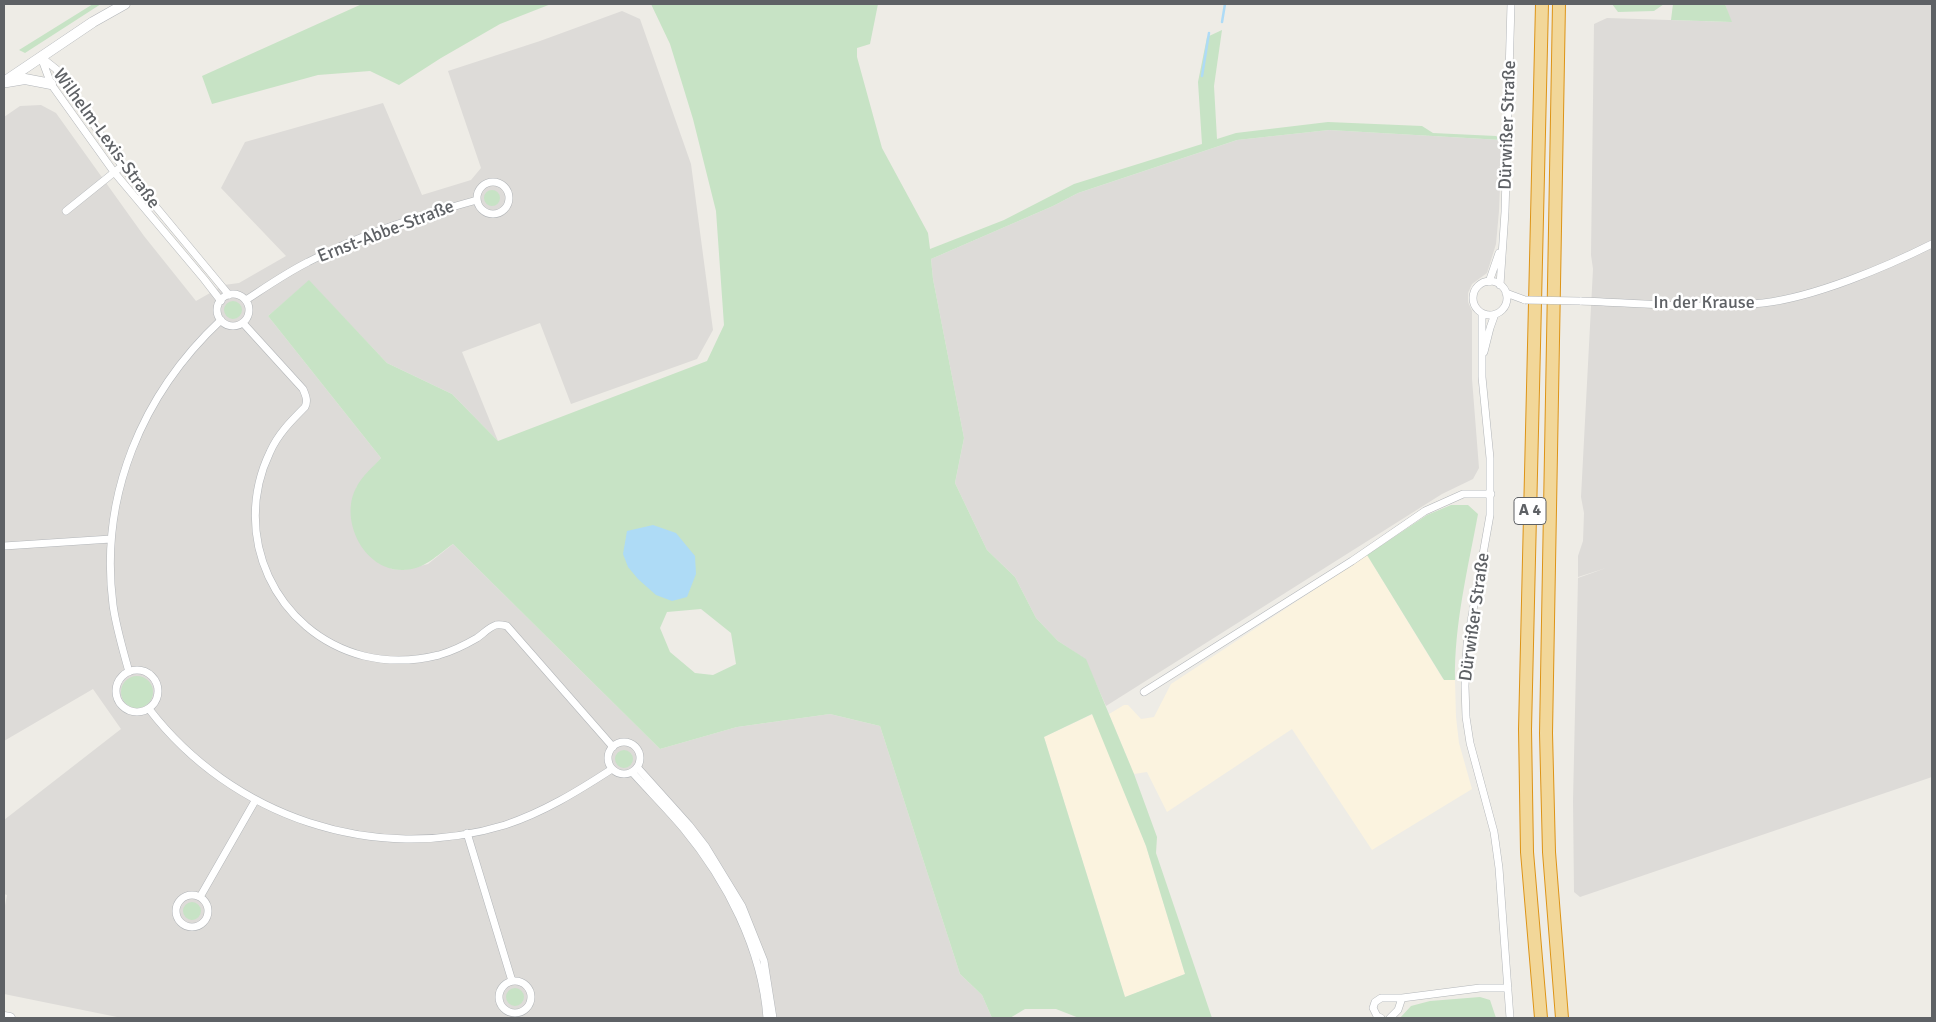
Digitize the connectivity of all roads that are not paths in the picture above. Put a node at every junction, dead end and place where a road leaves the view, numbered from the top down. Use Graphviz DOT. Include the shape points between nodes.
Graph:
graph roads {
  1 [pos="125,4"];
  2 [pos="1511,4"];
  3 [pos="1542,4"];
  4 [pos="1559,4"];
  5 [pos="41,57"];
  6 [pos="4,82"];
  7 [pos="51,84"];
  8 [pos="122,166"];
  9 [pos="114,172"];
  10 [pos="477,200"];
  11 [pos="66,211"];
  12 [pos="1932,244"];
  13 [pos="1502,246"];
  14 [pos="1489,282"];
  15 [pos="1500,285"];
  16 [pos="229,295"];
  17 [pos="1509,299"];
  18 [pos="246,300"];
  19 [pos="221,301"];
  20 [pos="1482,313"];
  21 [pos="1495,314"];
  22 [pos="221,320"];
  23 [pos="243,322"];
  24 [pos="1482,362"];
  25 [pos="1491,494"];
  26 [pos="111,539"];
  27 [pos="4,546"];
  28 [pos="129,672"];
  29 [pos="1144,692"];
  30 [pos="149,709"];
  31 [pos="613,746"];
  32 [pos="612,769"];
  33 [pos="634,770"];
  34 [pos="255,801"];
  35 [pos="467,834"];
  36 [pos="200,897"];
  37 [pos="512,981"];
  38 [pos="1508,988"];
  39 [pos="1402,998"];
  40 [pos="4,1017"];
  41 [pos="10,1018"];
  42 [pos="767,1018"];
  43 [pos="773,1018"];
  44 [pos="1381,1018"];
  45 [pos="1390,1018"];
  46 [pos="1510,1018"];
  47 [pos="1541,1018"];
  48 [pos="1562,1018"];
  1 -- 5 [label="main road"];
  2 -- 13 [label="street, Dürwißer Straße"];
  3 -- 47 [label="highway, A 4" via="1525,729 1527,852"];
  4 -- 48 [label="highway, A 4" via="1546,733 1549,852"];
  5 -- 6 [label="main road"];
  5 -- 7 [label="street, Wilhelm-Lexis-Straße"];
  5 -- 8 [label="street, Wilhelm-Lexis-Straße" via="56,68"];
  6 -- 7 [label="main road" via="25,79"];
  7 -- 9 [label="street, Wilhelm-Lexis-Straße"];
  8 -- 9 [label="street"];
  8 -- 16 [label="street, Wilhelm-Lexis-Straße"];
  9 -- 11 [label="street"];
  9 -- 19 [label="street, Wilhelm-Lexis-Straße"];
  10 -- 10 [label="street, Ernst-Abbe-Straße" via="485,212 497,213 506,206 508,195 500,184 490,182 479,190"];
  10 -- 18 [label="street, Ernst-Abbe-Straße" via="419,217 332,250"];
  12 -- 17 [label="street, In der Krause, bridge" via="1810,293 1765,303 1712,306"];
  13 -- 14 [label="street, Dürwißer Straße"];
  13 -- 15 [label="street, Dürwißer Straße"];
  14 -- 15 [label="street"];
  14 -- 20 [label="street" via="1477,288 1474,295 1474,302"];
  15 -- 17 [label="street"];
  16 -- 18 [label="street" via="236,294"];
  16 -- 19 [label="street"];
  17 -- 21 [label="street"];
  18 -- 23 [label="street" via="249,314"];
  19 -- 22 [label="street" via="218,310"];
  20 -- 21 [label="street"];
  20 -- 24 [label="street, Dürwißer Straße"];
  21 -- 24 [label="street, Dürwißer Straße"];
  22 -- 23 [label="street" via="234,326"];
  22 -- 26 [label="street" via="185,358 148,413 121,481"];
  23 -- 31 [label="street" via="303,390 307,403 270,451 256,496 255,522 261,558 279,597 319,635 342,648 390,660 440,655 462,647 494,626 507,626"];
  24 -- 25 [label="street, Dürwißer Straße"];
  25 -- 29 [label="street" via="1463,494 1425,511 1352,561"];
  25 -- 38 [label="street, Dürwißer Straße" via="1467,644 1466,717 1494,832"];
  26 -- 27 [label="street"];
  26 -- 28 [label="street" via="113,605"];
  28 -- 30 [label="street" via="142,671 156,682 157,699"];
  28 -- 30 [label="street" via="117,685 120,704 130,711"];
  30 -- 34 [label="street" via="207,768"];
  31 -- 32 [label="street" via="608,759"];
  31 -- 33 [label="street" via="622,742 636,748 640,758"];
  32 -- 33 [label="street" via="623,774"];
  32 -- 35 [label="street" via="552,806 504,825"];
  33 -- 42 [label="street" via="684,829 736,908 758,963"];
  33 -- 43 [label="street" via="689,825 742,906 764,961"];
  34 -- 35 [label="street" via="310,823 369,837 412,839"];
  34 -- 36 [label="street"];
  35 -- 37 [label="street"];
  36 -- 36 [label="street" via="186,896 178,903 177,916 183,924 198,926 206,919 208,910"];
  37 -- 37 [label="street" via="500,991 500,1002 511,1012 521,1012 529,1005 530,990 522,982"];
  38 -- 39 [label="street" via="1480,988"];
  38 -- 46 [label="street, Dürwißer Straße"];
  39 -- 44 [label="street" via="1380,998 1375,1002 1373,1008"];
  39 -- 45 [label="street" via="1398,1010"];
  40 -- 41 [label="main road"];
}
